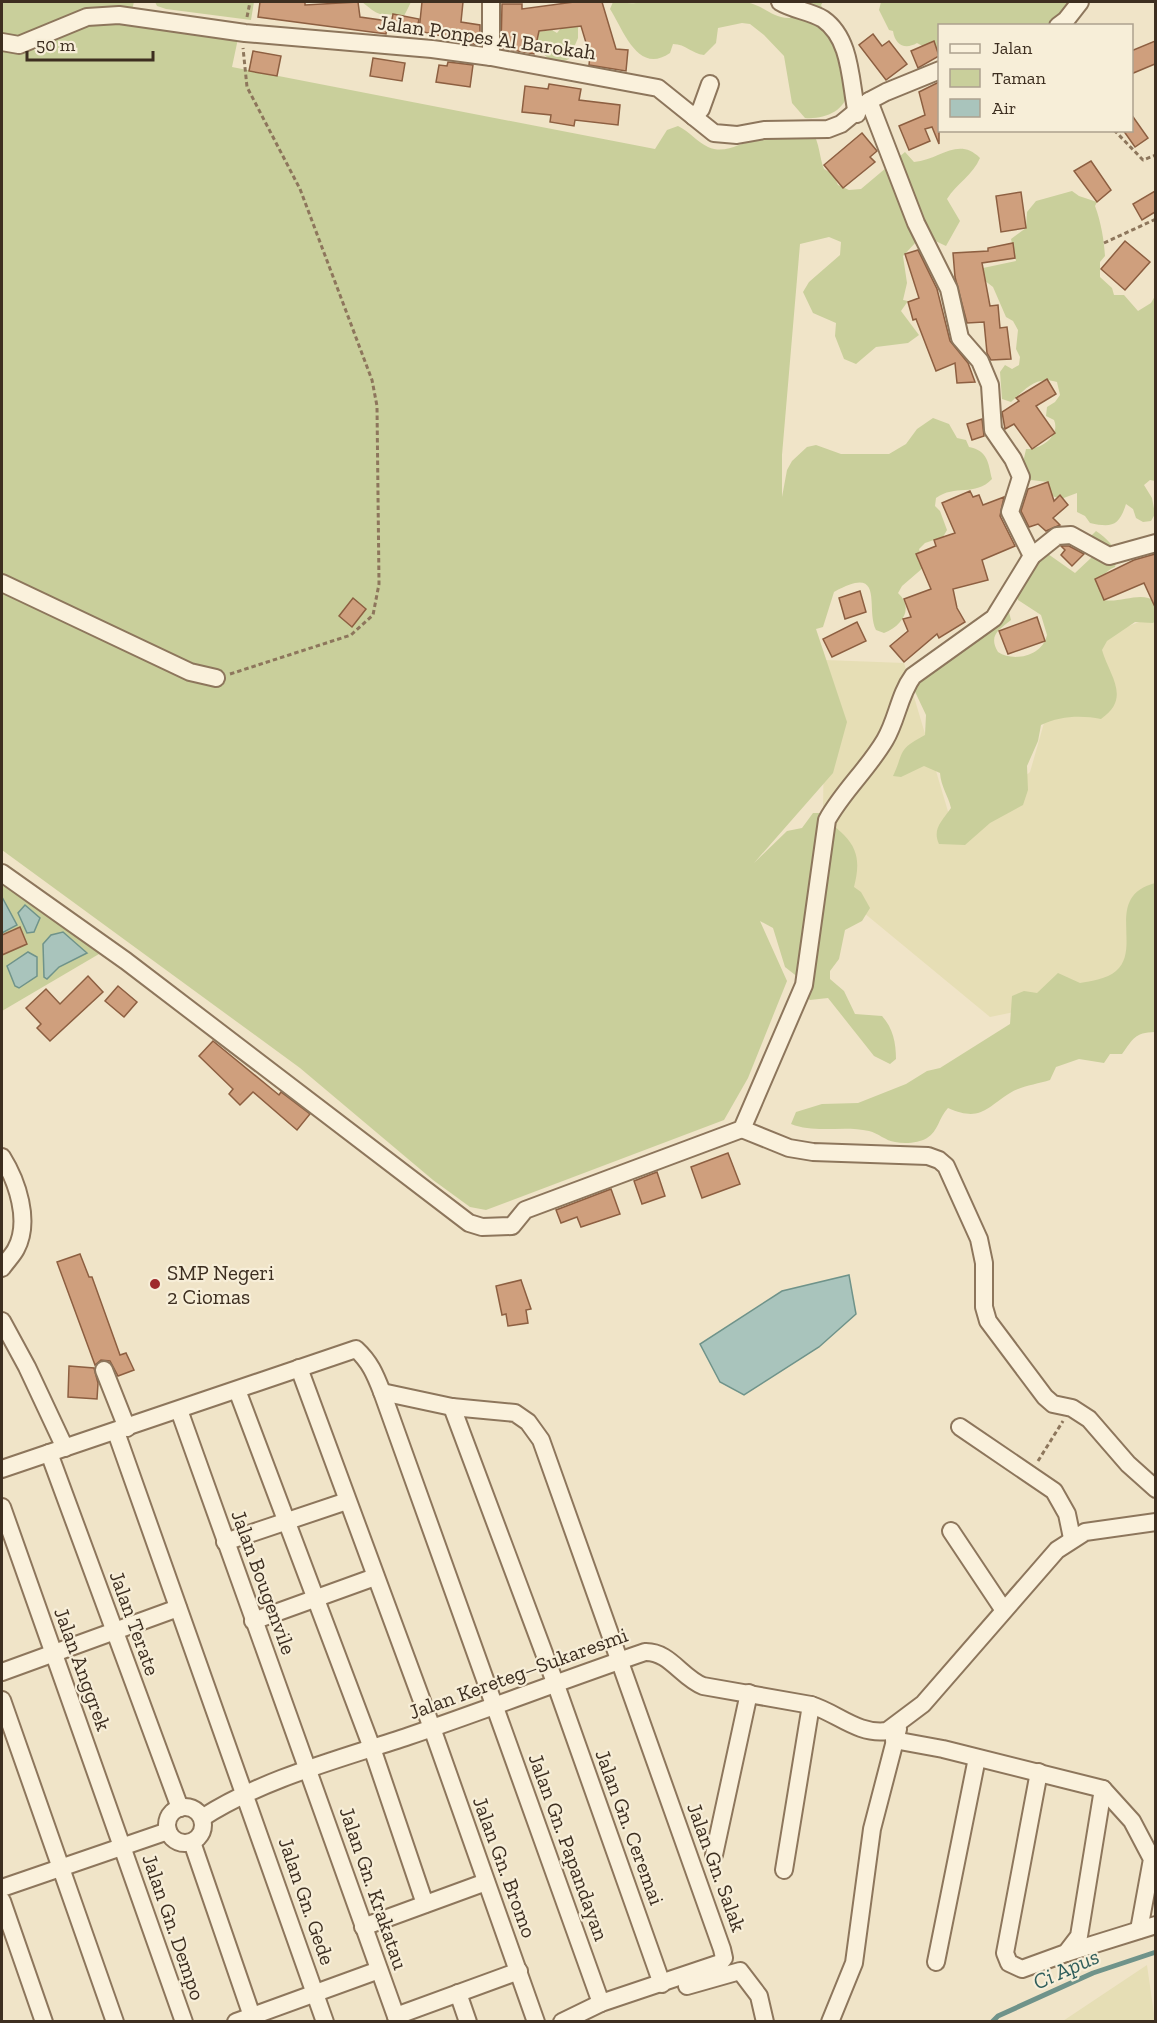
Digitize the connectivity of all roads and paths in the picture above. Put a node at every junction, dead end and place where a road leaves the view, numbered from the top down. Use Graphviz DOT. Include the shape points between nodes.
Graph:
graph roads {
  1 [pos="491,2"];
  2 [pos="780,2"];
  3 [pos="1080,2"];
  4 [pos="1061,24"];
  5 [pos="245,33"];
  6 [pos="2,42"];
  7 [pos="490,57"];
  8 [pos="938,70"];
  9 [pos="710,84"];
  10 [pos="869,101"];
  11 [pos="857,114"];
  12 [pos="694,117"];
  13 [pos="1116,132"];
  14 [pos="1155,155"];
  15 [pos="1155,219"];
  16 [pos="1104,243"];
  17 [pos="1155,543"];
  18 [pos="1032,556"];
  19 [pos="2,584"];
  20 [pos="216,678"];
  21 [pos="2,873"];
  22 [pos="742,1129"];
  23 [pos="2,1157"];
  24 [pos="2,1268"];
  25 [pos="2,1321"];
  26 [pos="299,1368"];
  27 [pos="104,1370"];
  28 [pos="237,1390"];
  29 [pos="382,1392"];
  30 [pos="452,1407"];
  31 [pos="1072,1408"];
  32 [pos="179,1410"];
  33 [pos="960,1427"];
  34 [pos="121,1430"];
  35 [pos="57,1451"];
  36 [pos="2,1469"];
  37 [pos="1029,1475"];
  38 [pos="1155,1489"];
  39 [pos="347,1500"];
  40 [pos="2,1507"];
  41 [pos="288,1519"];
  42 [pos="1155,1522"];
  43 [pos="951,1531"];
  44 [pos="1072,1538"];
  45 [pos="225,1542"];
  46 [pos="375,1576"];
  47 [pos="315,1597"];
  48 [pos="178,1608"];
  49 [pos="1003,1609"];
  50 [pos="253,1621"];
  51 [pos="114,1631"];
  52 [pos="54,1653"];
  53 [pos="617,1661"];
  54 [pos="2,1672"];
  55 [pos="556,1685"];
  56 [pos="749,1693"];
  57 [pos="2,1701"];
  58 [pos="812,1705"];
  59 [pos="494,1707"];
  60 [pos="900,1723"];
  61 [pos="432,1728"];
  62 [pos="894,1740"];
  63 [pos="9,1746"];
  64 [pos="372,1748"];
  65 [pos="976,1758"];
  66 [pos="308,1768"];
  67 [pos="1039,1772"];
  68 [pos="1102,1789"];
  69 [pos="247,1796"];
  70 [pos="180,1808"];
  71 [pos="202,1818"];
  72 [pos="168,1831"];
  73 [pos="192,1842"];
  74 [pos="122,1847"];
  75 [pos="714,1855"];
  76 [pos="61,1868"];
  77 [pos="784,1870"];
  78 [pos="486,1882"];
  79 [pos="2,1888"];
  80 [pos="2,1901"];
  81 [pos="425,1904"];
  82 [pos="1155,1925"];
  83 [pos="363,1927"];
  84 [pos="1139,1930"];
  85 [pos="1066,1953"];
  86 [pos="936,1962"];
  87 [pos="379,1970"];
  88 [pos="519,1971"];
  89 [pos="662,1984"];
  90 [pos="315,1993"];
  91 [pos="458,1993"];
  92 [pos="601,2002"];
  93 [pos="617,2009"];
  94 [pos="397,2019"];
  95 [pos="247,2020"];
  96 [pos="44,2022"];
  97 [pos="115,2022"];
  98 [pos="184,2022"];
  99 [pos="325,2022"];
  100 [pos="468,2022"];
  101 [pos="536,2022"];
  102 [pos="562,2022"];
  103 [pos="765,2022"];
  104 [pos="830,2022"];
  1 -- 7 [label="street"];
  2 -- 11 [label="street" via="821,18 840,38"];
  3 -- 4 [label="street"];
  5 -- 6 [label="street, Jalan Ponpes Al Barokah" via="119,15 87,17 19,45"];
  5 -- 7 [label="street, Jalan Ponpes Al Barokah" via="374,42"];
  5 -- 20 [label="path" via="243,66 247,87 300,189 372,380 377,406 379,584 373,615 351,635"];
  7 -- 12 [label="street, Jalan Ponpes Al Barokah" via="658,88"];
  8 -- 10 [label="street, Jalan Ponpes Al Barokah"];
  9 -- 12 [label="street"];
  10 -- 11 [label="street, Jalan Ponpes Al Barokah"];
  10 -- 18 [label="street" via="916,223 949,289 960,338 980,361 990,386 993,430 1021,477 1010,512"];
  11 -- 12 [label="street, Jalan Ponpes Al Barokah" via="828,129 764,130 737,135 714,133"];
  13 -- 14 [label="path" via="1143,160"];
  15 -- 16 [label="path"];
  17 -- 18 [label="street" via="1109,556 1066,534 1046,543"];
  18 -- 22 [label="street" via="994,618 913,676 904,688 891,730 827,819 804,985"];
  19 -- 20 [label="street" via="190,672"];
  21 -- 22 [label="street" via="126,962 390,1165 476,1225 512,1226 525,1210"];
  22 -- 31 [label="street" via="789,1148 813,1152 939,1160 946,1166 979,1239 984,1263 984,1307 992,1330 1045,1397 1060,1407"];
  23 -- 24 [label="street" via="10,1171 23,1221 17,1248"];
  25 -- 35 [label="street, Jalan Terate" via="27,1367"];
  26 -- 28 [label="street"];
  26 -- 29 [label="street, Jalan Gn. Papandayan" via="356,1349 370,1362"];
  26 -- 39 [label="street, Jalan Gn. Bromo"];
  27 -- 34 [label="street, Jalan Gn. Gede"];
  28 -- 32 [label="street"];
  28 -- 41 [label="street"];
  29 -- 30 [label="street"];
  29 -- 59 [label="street, Jalan Gn. Papandayan"];
  30 -- 53 [label="street" via="515,1413 528,1422 540,1440"];
  30 -- 55 [label="street, Jalan Gn. Ceremai"];
  31 -- 37 [label="path"];
  31 -- 38 [label="street" via="1089,1419"];
  32 -- 34 [label="street"];
  32 -- 45 [label="street, Jalan Bougenvile"];
  33 -- 37 [label="street"];
  34 -- 35 [label="street"];
  34 -- 48 [label="street, Jalan Gn. Gede"];
  35 -- 36 [label="street"];
  35 -- 51 [label="street, Jalan Terate"];
  37 -- 44 [label="street" via="1054,1491 1068,1514"];
  39 -- 41 [label="street"];
  39 -- 46 [label="street, Jalan Gn. Bromo"];
  40 -- 52 [label="street, Jalan Anggrek"];
  41 -- 45 [label="street"];
  41 -- 47 [label="street"];
  42 -- 44 [label="street, Jalan Kereteg–Sukaresmi" via="1101,1528"];
  43 -- 49 [label="street"];
  44 -- 49 [label="street, Jalan Kereteg–Sukaresmi"];
  45 -- 50 [label="street, Jalan Bougenvile"];
  46 -- 47 [label="street"];
  46 -- 61 [label="street, Jalan Gn. Bromo"];
  47 -- 50 [label="street"];
  47 -- 64 [label="street"];
  48 -- 51 [label="street"];
  48 -- 69 [label="street, Jalan Gn. Gede"];
  49 -- 60 [label="street, Jalan Kereteg–Sukaresmi" via="923,1704"];
  50 -- 66 [label="street, Jalan Bougenvile"];
  51 -- 52 [label="street"];
  51 -- 70 [label="street, Jalan Terate"];
  52 -- 54 [label="street"];
  52 -- 74 [label="street, Jalan Anggrek"];
  53 -- 55 [label="street, Jalan Kereteg–Sukaresmi"];
  53 -- 56 [label="street, Jalan Kereteg–Sukaresmi" via="653,1652 702,1686"];
  53 -- 89 [label="street, Jalan Gn. Salak" via="724,1958 720,1963"];
  55 -- 59 [label="street, Jalan Kereteg–Sukaresmi"];
  55 -- 89 [label="street, Jalan Gn. Ceremai"];
  56 -- 58 [label="street, Jalan Kereteg–Sukaresmi"];
  56 -- 75 [label="street"];
  57 -- 63 [label="street"];
  58 -- 60 [label="street, Jalan Kereteg–Sukaresmi" via="857,1728 880,1732"];
  58 -- 77 [label="street"];
  59 -- 61 [label="street, Jalan Kereteg–Sukaresmi"];
  59 -- 92 [label="street, Jalan Gn. Papandayan"];
  60 -- 62 [label="street"];
  61 -- 64 [label="street, Jalan Kereteg–Sukaresmi"];
  61 -- 78 [label="street, Jalan Gn. Bromo"];
  62 -- 65 [label="street"];
  62 -- 104 [label="street" via="872,1829 854,1963"];
  63 -- 76 [label="street"];
  64 -- 66 [label="street, Jalan Kereteg–Sukaresmi"];
  64 -- 81 [label="street"];
  65 -- 67 [label="street"];
  65 -- 86 [label="street"];
  66 -- 69 [label="street, Jalan Kereteg–Sukaresmi"];
  66 -- 83 [label="street, Jalan Gn. Krakatau"];
  67 -- 68 [label="street"];
  67 -- 85 [label="street" via="1005,1953 1009,1963 1022,1969"];
  68 -- 84 [label="street" via="1132,1821 1152,1859"];
  68 -- 85 [label="street" via="1079,1936"];
  69 -- 71 [label="street, Jalan Kereteg–Sukaresmi"];
  69 -- 90 [label="street, Jalan Gn. Gede"];
  70 -- 71 [label="street" via="193,1809"];
  70 -- 72 [label="street" via="169,1817"];
  71 -- 73 [label="street" via="200,1835"];
  72 -- 73 [label="street" via="178,1841"];
  72 -- 74 [label="street"];
  73 -- 95 [label="street"];
  74 -- 76 [label="street"];
  74 -- 98 [label="street, Jalan Gn. Dempo"];
  76 -- 79 [label="street"];
  76 -- 97 [label="street"];
  78 -- 81 [label="street"];
  78 -- 88 [label="street, Jalan Gn. Bromo"];
  80 -- 96 [label="street"];
  81 -- 83 [label="street"];
  82 -- 84 [label="street"];
  83 -- 87 [label="street, Jalan Gn. Krakatau"];
  84 -- 85 [label="street"];
  87 -- 90 [label="street"];
  87 -- 94 [label="street, Jalan Gn. Krakatau"];
  88 -- 91 [label="street"];
  88 -- 101 [label="street, Jalan Gn. Bromo"];
  89 -- 92 [label="street, Jalan Gn. Salak"];
  90 -- 95 [label="street"];
  90 -- 99 [label="street, Jalan Gn. Gede"];
  91 -- 94 [label="street"];
  91 -- 100 [label="street"];
  92 -- 102 [label="street, Jalan Gn. Salak"];
  93 -- 103 [label="street" via="735,1970 759,1996"];
}
